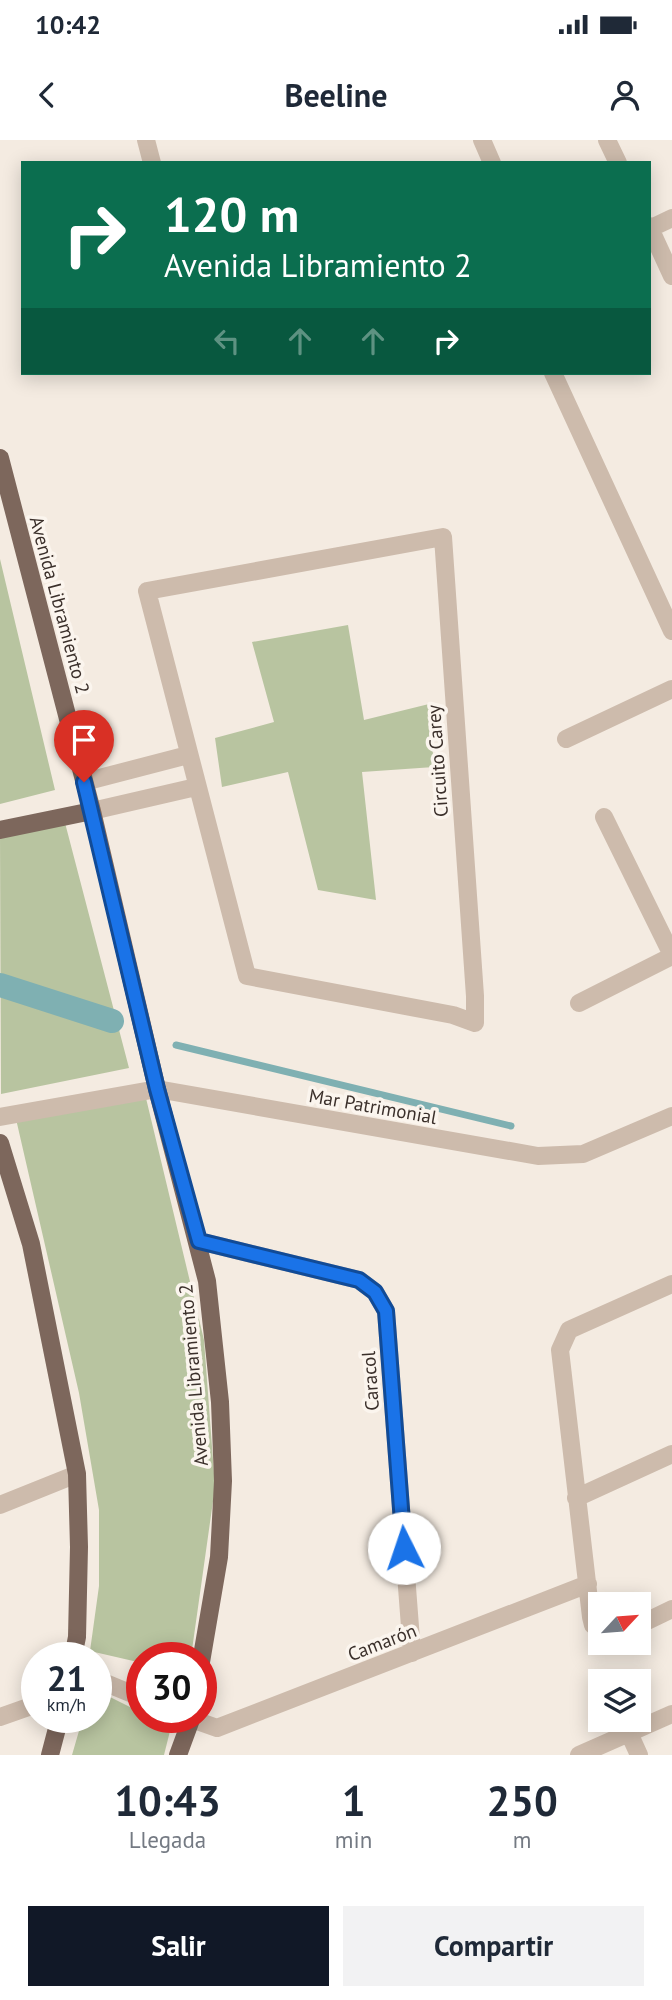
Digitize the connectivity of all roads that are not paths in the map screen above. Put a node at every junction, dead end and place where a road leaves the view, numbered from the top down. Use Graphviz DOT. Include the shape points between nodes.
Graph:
graph roads {
  1 [pos="482,140"];
  2 [pos="607,140"];
  3 [pos="148,141"];
  4 [pos="152,161"];
  5 [pos="491,161"];
  6 [pos="617,161"];
  7 [pos="672,218"];
  8 [pos="651,228"];
  9 [pos="651,230"];
  10 [pos="672,276"];
  11 [pos="553,375"];
  12 [pos="0,458"];
  13 [pos="672,631"];
  14 [pos="672,689"];
  15 [pos="566,739"];
  16 [pos="188,755"];
  17 [pos="84,782"];
  18 [pos="196,788"];
  19 [pos="92,811"];
  20 [pos="604,817"];
  21 [pos="0,830"];
  22 [pos="672,956"];
  23 [pos="579,1003"];
  24 [pos="157,1089"];
  25 [pos="0,1116"];
  26 [pos="672,1116"];
  27 [pos="0,1143"];
  28 [pos="4,1172"];
  29 [pos="199,1241"];
  30 [pos="672,1284"];
  31 [pos="672,1454"];
  32 [pos="77,1474"];
  33 [pos="576,1498"];
  34 [pos="0,1505"];
  35 [pos="588,1584"];
  36 [pos="590,1592"];
  37 [pos="672,1609"];
  38 [pos="651,1619"];
  39 [pos="75,1642"];
  40 [pos="204,1642"];
  41 [pos="412,1653"];
  42 [pos="21,1710"];
  43 [pos="672,1714"];
  44 [pos="0,1717"];
  45 [pos="651,1723"];
  46 [pos="217,1728"];
  47 [pos="628,1732"];
  48 [pos="56,1733"];
  49 [pos="185,1733"];
  50 [pos="50,1755"];
  51 [pos="178,1755"];
  52 [pos="579,1755"];
  53 [pos="639,1755"];
  1 -- 5 [label="street"];
  2 -- 6 [label="street"];
  3 -- 4 [label="street"];
  7 -- 8 [label="street"];
  9 -- 10 [label="street"];
  11 -- 13 [label="street"];
  12 -- 17 [label="main road, Avenida Libramiento 2"];
  14 -- 15 [label="street"];
  16 -- 17 [label="street"];
  16 -- 18 [label="street"];
  16 -- 18 [label="street, Circuito Carey" via="147,591 443,537 475,1023 247,976"];
  17 -- 19 [label="main road, Avenida Libramiento 2"];
  18 -- 19 [label="street"];
  19 -- 21 [label="main road"];
  19 -- 24 [label="main road, Avenida Libramiento 2"];
  20 -- 22 [label="street"];
  22 -- 23 [label="street"];
  24 -- 25 [label="street"];
  24 -- 26 [label="street, Mar Patrimonial" via="538,1156 583,1154"];
  24 -- 29 [label="main road, Avenida Libramiento 2"];
  27 -- 28 [label="main road"];
  28 -- 32 [label="main road" via="31,1244"];
  29 -- 40 [label="main road, Avenida Libramiento 2" via="213,1322 223,1481 219,1557"];
  29 -- 41 [label="street, Caracol" via="359,1280 375,1292 386,1311"];
  30 -- 33 [label="street" via="569,1330 560,1350"];
  31 -- 33 [label="street"];
  32 -- 34 [label="street"];
  32 -- 39 [label="main road"];
  33 -- 35 [label="street"];
  35 -- 36 [label="street"];
  35 -- 41 [label="street, Camarón"];
  37 -- 38 [label="street"];
  41 -- 46 [label="street, Camarón"];
  42 -- 44 [label="street"];
  43 -- 45 [label="street"];
  47 -- 52 [label="street"];
  47 -- 53 [label="street"];
  48 -- 50 [label="main road"];
  49 -- 51 [label="main road"];
}
